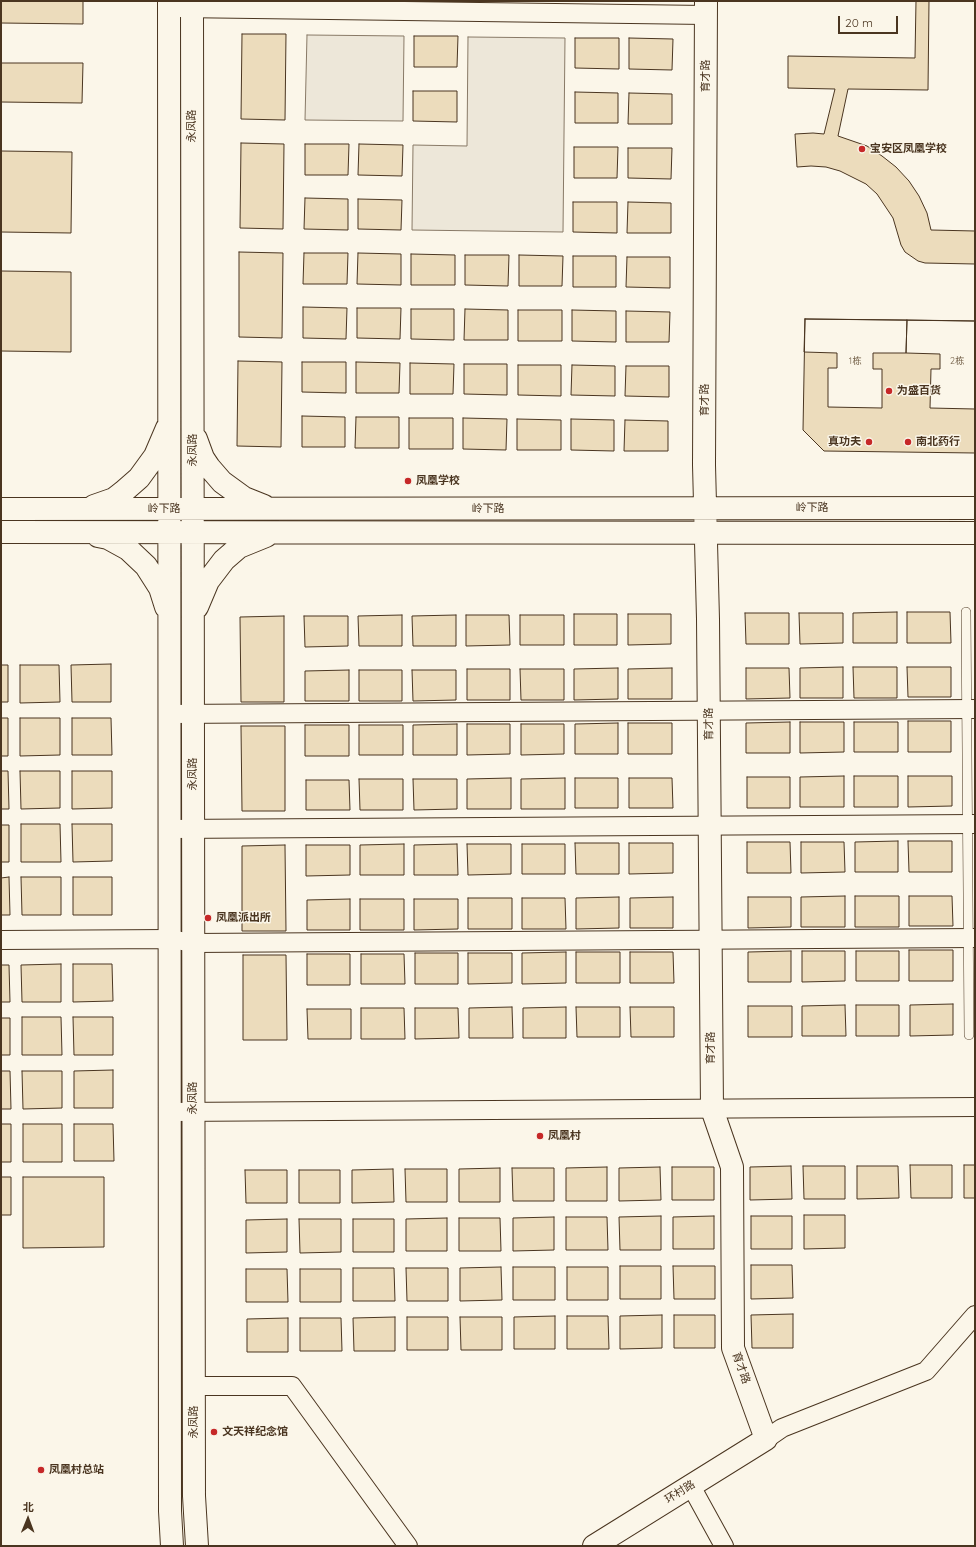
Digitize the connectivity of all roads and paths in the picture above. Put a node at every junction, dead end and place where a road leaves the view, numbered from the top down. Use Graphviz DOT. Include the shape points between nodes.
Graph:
graph roads {
  1 [pos="169,5"];
  2 [pos="192,5"];
  3 [pos="706,8"];
  4 [pos="170,409"];
  5 [pos="193,420"];
  6 [pos="706,508"];
  7 [pos="975,508"];
  8 [pos="1,509"];
  9 [pos="78,509"];
  10 [pos="170,509"];
  11 [pos="193,509"];
  12 [pos="281,509"];
  13 [pos="1,532"];
  14 [pos="76,532"];
  15 [pos="170,532"];
  16 [pos="193,532"];
  17 [pos="286,532"];
  18 [pos="706,533"];
  19 [pos="975,533"];
  20 [pos="966,612"];
  21 [pos="193,628"];
  22 [pos="170,632"];
  23 [pos="971,709"];
  24 [pos="709,711"];
  25 [pos="170,714"];
  26 [pos="193,714"];
  27 [pos="971,824"];
  28 [pos="710,825"];
  29 [pos="170,829"];
  30 [pos="193,829"];
  31 [pos="972,938"];
  32 [pos="170,939"];
  33 [pos="1,940"];
  34 [pos="710,940"];
  35 [pos="193,943"];
  36 [pos="969,1035"];
  37 [pos="975,1107"];
  38 [pos="712,1109"];
  39 [pos="170,1112"];
  40 [pos="193,1112"];
  41 [pos="975,1315"];
  42 [pos="193,1386"];
  43 [pos="766,1439"];
  44 [pos="691,1486"];
  45 [pos="172,1546"];
  46 [pos="196,1546"];
  47 [pos="408,1546"];
  48 [pos="594,1546"];
  49 [pos="724,1546"];
  1 -- 2 [label="street"];
  1 -- 4 [label="street, 永凤路"];
  2 -- 3 [label="street"];
  2 -- 5 [label="street, 永凤路"];
  3 -- 6 [label="street, 育才路"];
  4 -- 9 [label="street" via="168,426 160,446 139,478 114,499"];
  4 -- 10 [label="street, 永凤路"];
  5 -- 11 [label="street, 永凤路"];
  5 -- 12 [label="street" via="203,458 218,478 247,500"];
  6 -- 7 [label="street, 岭下路"];
  6 -- 12 [label="street, 岭下路"];
  6 -- 18 [label="street, 育才路"];
  8 -- 9 [label="street, 岭下路"];
  9 -- 10 [label="street, 岭下路"];
  10 -- 11 [label="street, 岭下路"];
  10 -- 15 [label="street, 永凤路"];
  11 -- 12 [label="street, 岭下路"];
  11 -- 16 [label="street, 永凤路"];
  13 -- 14 [label="street"];
  14 -- 15 [label="street"];
  14 -- 22 [label="street" via="118,543 146,566 154,576 164,601"];
  15 -- 16 [label="street"];
  15 -- 22 [label="street, 永凤路"];
  16 -- 17 [label="street"];
  16 -- 21 [label="street, 永凤路"];
  17 -- 18 [label="street"];
  17 -- 21 [label="street" via="257,538 239,547 224,560 212,573 200,597"];
  18 -- 19 [label="street"];
  18 -- 24 [label="street, 育才路"];
  20 -- 23 [label="lane"];
  21 -- 26 [label="street, 永凤路"];
  22 -- 25 [label="street, 永凤路"];
  23 -- 24 [label="street"];
  23 -- 27 [label="lane"];
  24 -- 26 [label="street"];
  24 -- 28 [label="street, 育才路"];
  25 -- 26 [label="street"];
  25 -- 29 [label="street, 永凤路"];
  26 -- 30 [label="street, 永凤路"];
  27 -- 28 [label="street"];
  27 -- 31 [label="lane"];
  28 -- 30 [label="street"];
  28 -- 34 [label="street, 育才路"];
  29 -- 30 [label="street"];
  29 -- 32 [label="street, 永凤路"];
  30 -- 35 [label="street, 永凤路"];
  31 -- 34 [label="street"];
  31 -- 36 [label="lane"];
  32 -- 33 [label="street"];
  32 -- 35 [label="street"];
  32 -- 39 [label="street, 永凤路"];
  34 -- 35 [label="street"];
  34 -- 38 [label="street, 育才路"];
  35 -- 40 [label="street, 永凤路"];
  37 -- 38 [label="street"];
  38 -- 40 [label="street"];
  38 -- 43 [label="street, 育才路" via="732,1167 734,1348"];
  39 -- 40 [label="street"];
  39 -- 45 [label="street, 永凤路"];
  40 -- 42 [label="street, 永凤路"];
  41 -- 43 [label="street" via="926,1371 782,1428"];
  42 -- 46 [label="street, 永凤路"];
  42 -- 47 [label="street" via="292,1386"];
  43 -- 44 [label="street, 环村路"];
  44 -- 48 [label="street, 环村路"];
  44 -- 49 [label="street"];
}
